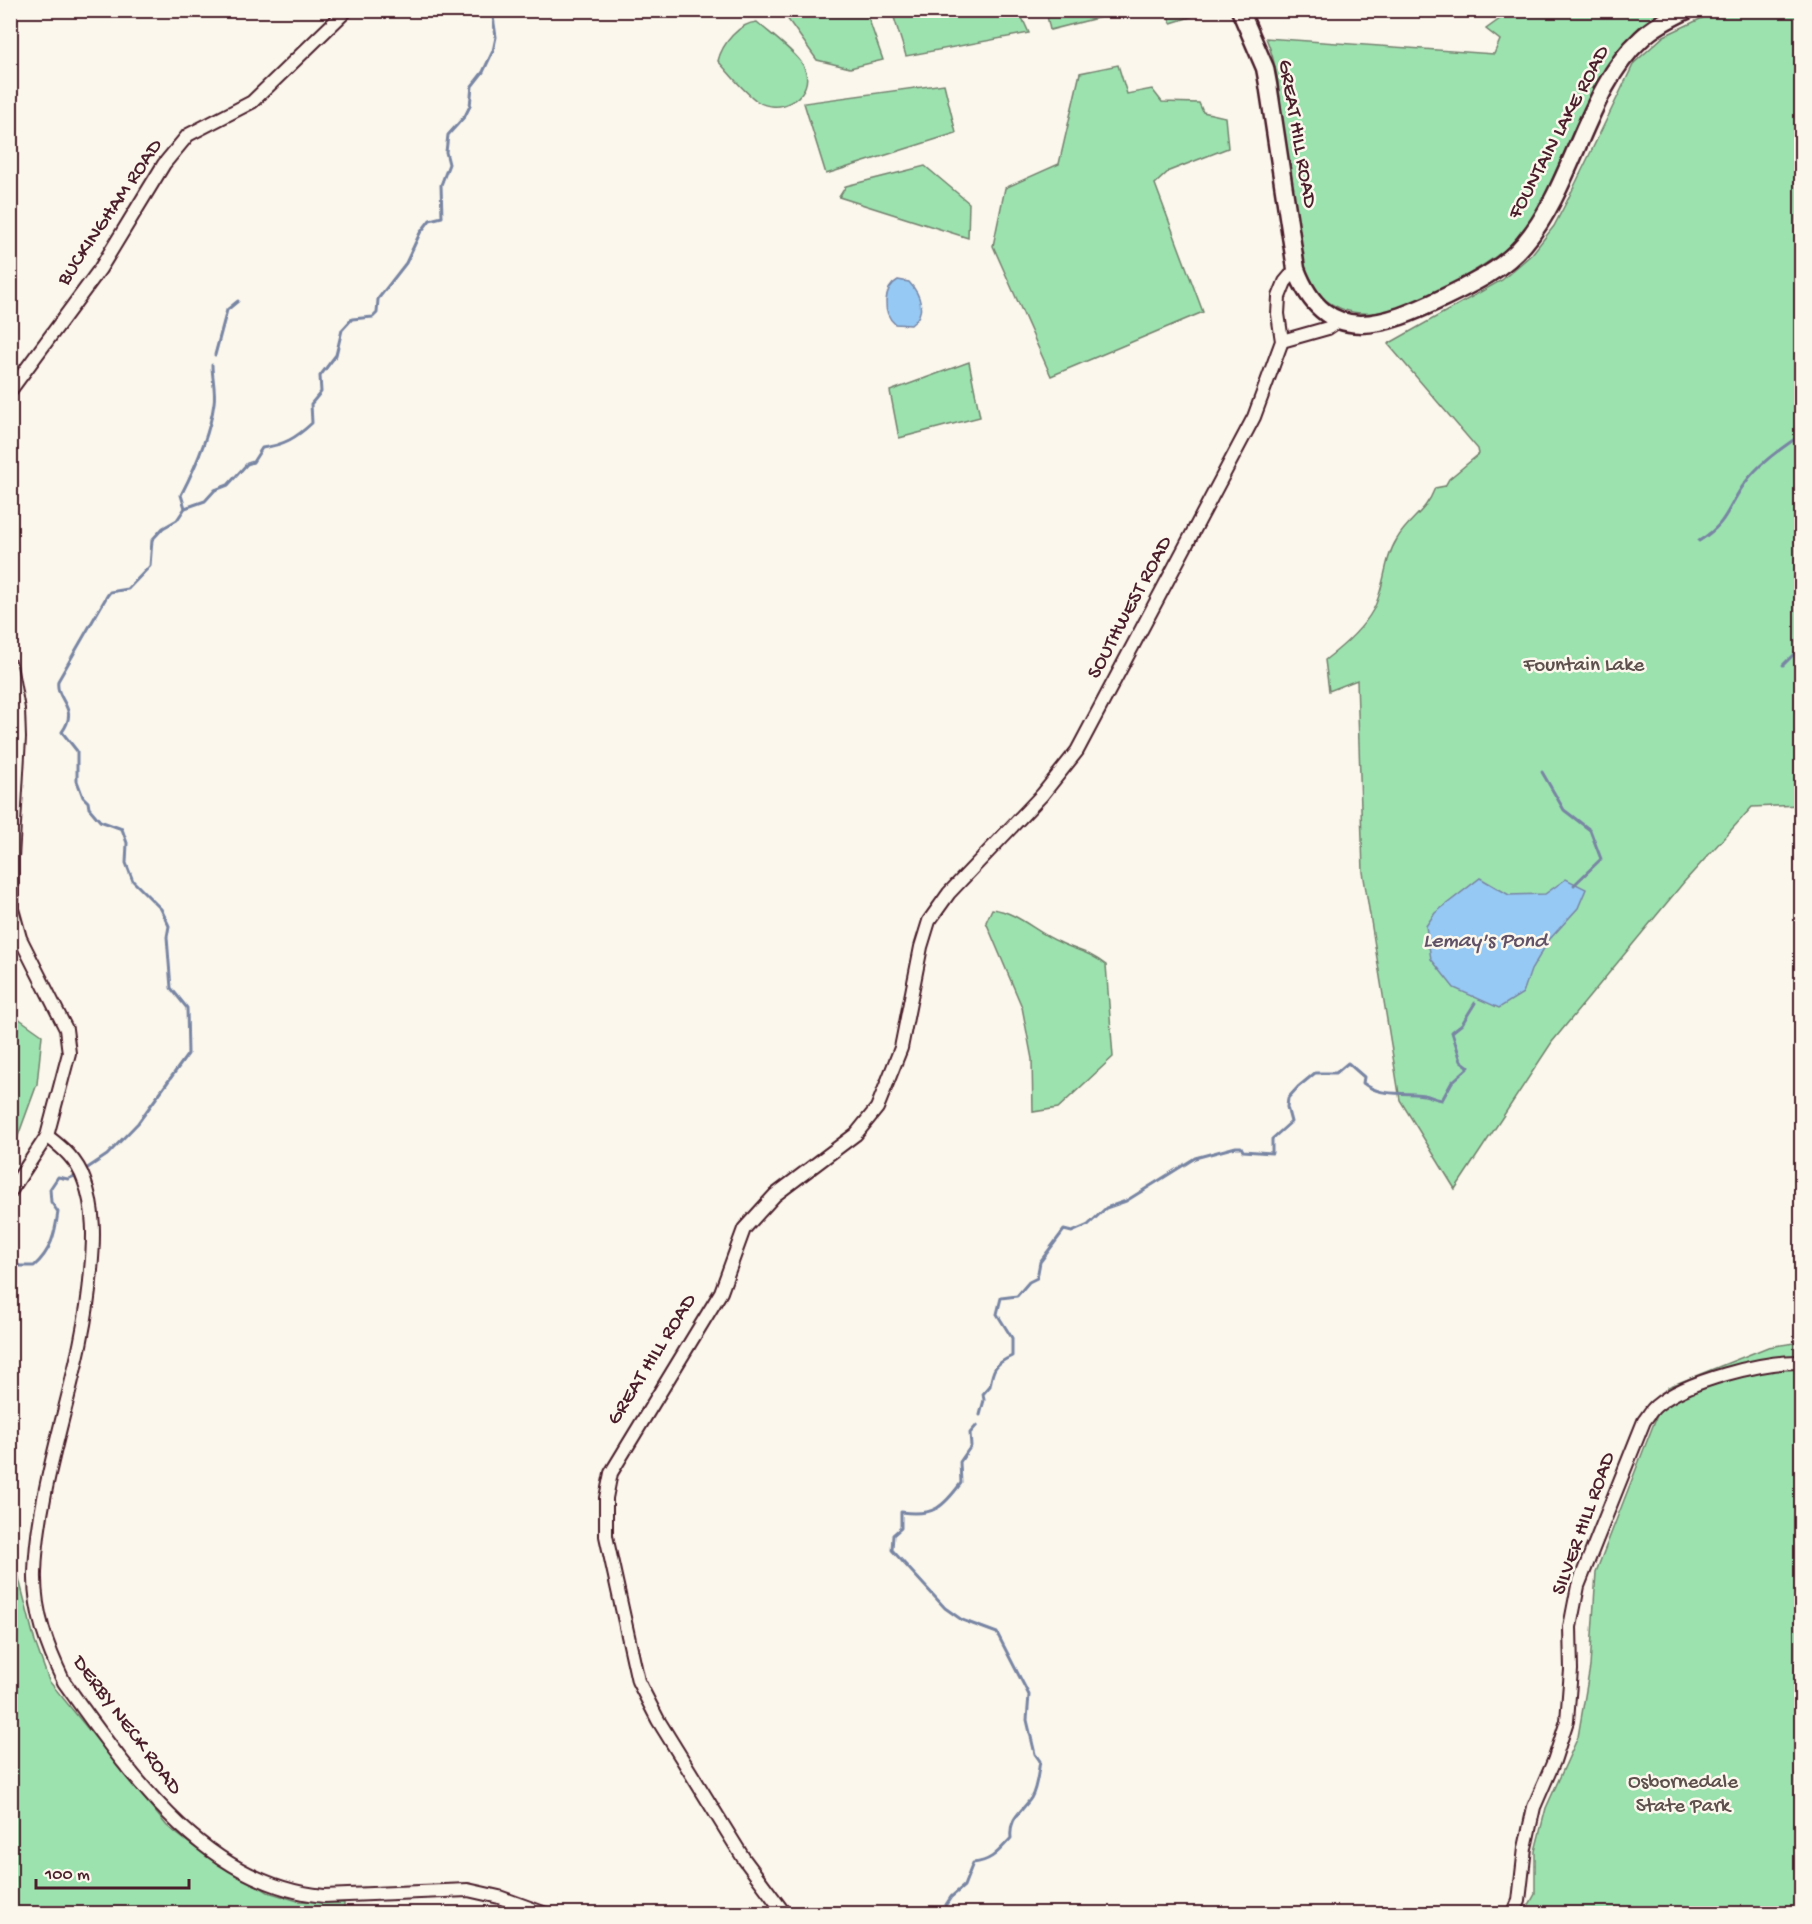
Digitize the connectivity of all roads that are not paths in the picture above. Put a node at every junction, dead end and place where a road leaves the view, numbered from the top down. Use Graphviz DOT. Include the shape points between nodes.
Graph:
graph roads {
  1 [pos="347,10"];
  2 [pos="1240,10"];
  3 [pos="1687,10"];
  4 [pos="1296,269"];
  5 [pos="1338,321"];
  6 [pos="1282,341"];
  7 [pos="10,391"];
  8 [pos="10,665"];
  9 [pos="973,867"];
  10 [pos="47,1136"];
  11 [pos="10,1192"];
  12 [pos="1802,1362"];
  13 [pos="546,1914"];
  14 [pos="785,1914"];
  15 [pos="1513,1914"];
  1 -- 7 [label="street, BUCKINGHAM ROAD" via="252,102 188,135 164,164 100,269"];
  2 -- 4 [label="main road, GREAT HILL ROAD" via="1265,68"];
  3 -- 5 [label="main road, FOUNTAIN LAKE ROAD" via="1652,30 1624,58 1547,212 1513,256 1466,287 1399,317 1363,325"];
  4 -- 5 [label="main road, FOUNTAIN LAKE ROAD" via="1311,302"];
  4 -- 6 [label="street, SOUTHWEST ROAD" via="1279,297"];
  5 -- 6 [label="street" via="1328,328"];
  6 -- 9 [label="street, SOUTHWEST ROAD" via="1254,417 1077,751 1042,795"];
  8 -- 10 [label="street" via="19,738 12,909 20,938 69,1040 66,1068"];
  9 -- 14 [label="street, GREAT HILL ROAD" via="929,921 901,1048 877,1108 856,1134 765,1203 744,1229 721,1292 611,1473 606,1498 606,1536 638,1681 744,1859"];
  10 -- 11 [label="street"];
  10 -- 13 [label="street, DERBY NECK ROAD" via="66,1150 83,1177 93,1227 87,1309 46,1494 35,1573 39,1619 64,1682 169,1816 211,1849 269,1884 324,1896 468,1890"];
  12 -- 15 [label="street, SILVER HILL ROAD" via="1769,1364 1721,1375 1656,1406 1644,1421 1578,1586 1570,1627 1567,1721 1534,1807 1520,1894"];
}
